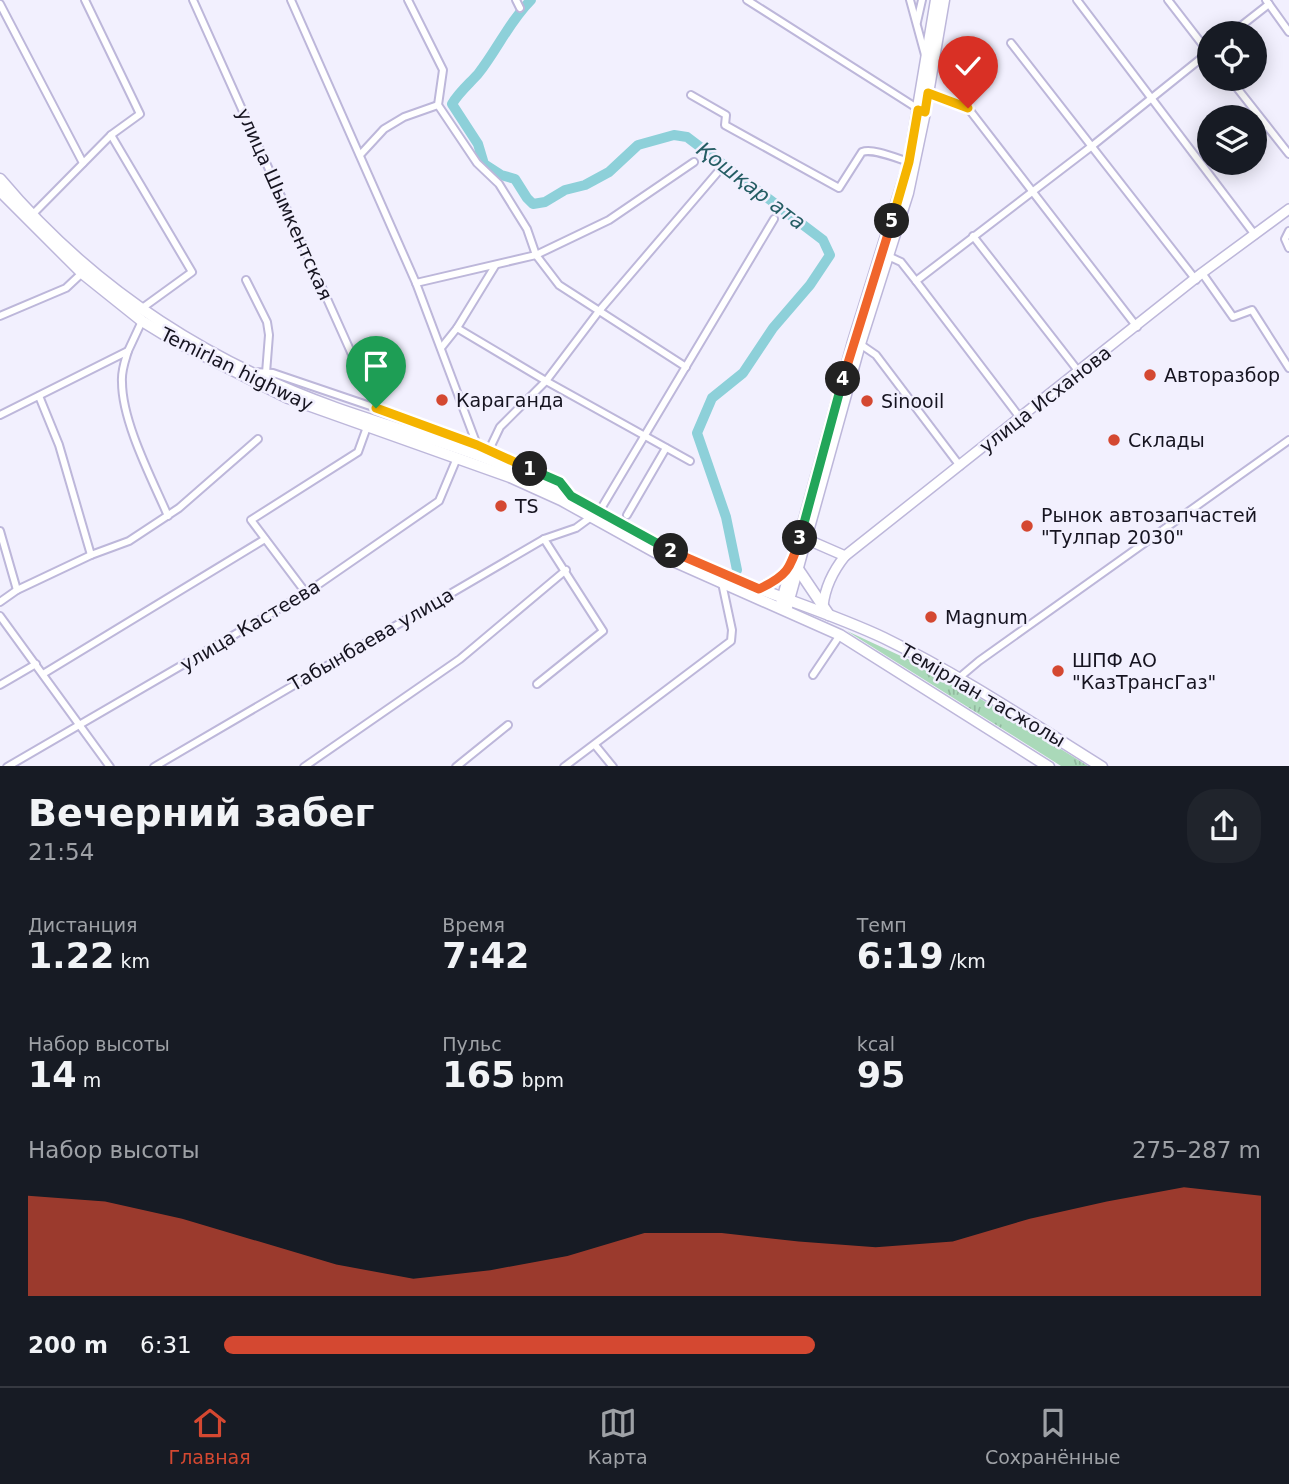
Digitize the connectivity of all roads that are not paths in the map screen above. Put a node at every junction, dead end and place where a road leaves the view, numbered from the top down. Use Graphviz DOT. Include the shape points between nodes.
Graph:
graph roads {
  1 [pos="85,0"];
  2 [pos="193,0"];
  3 [pos="291,0"];
  4 [pos="408,0"];
  5 [pos="516,0"];
  6 [pos="747,0"];
  7 [pos="910,0"];
  8 [pos="922,0"];
  9 [pos="936,0"];
  10 [pos="944,0"];
  11 [pos="1077,0"];
  12 [pos="1168,0"];
  13 [pos="1267,2"];
  14 [pos="0,4"];
  15 [pos="520,8"];
  16 [pos="1246,21"];
  17 [pos="917,23"];
  18 [pos="1289,32"];
  19 [pos="1197,37"];
  20 [pos="1011,43"];
  21 [pos="926,60"];
  22 [pos="1197,62"];
  23 [pos="1239,91"];
  24 [pos="928,93"];
  25 [pos="691,95"];
  26 [pos="1151,98"];
  27 [pos="438,105"];
  28 [pos="922,111"];
  29 [pos="111,135"];
  30 [pos="1092,146"];
  31 [pos="1289,154"];
  32 [pos="360,155"];
  33 [pos="694,162"];
  34 [pos="909,162"];
  35 [pos="83,163"];
  36 [pos="717,173"];
  37 [pos="0,178"];
  38 [pos="0,191"];
  39 [pos="1032,191"];
  40 [pos="1289,209"];
  41 [pos="30,217"];
  42 [pos="774,219"];
  43 [pos="1289,231"];
  44 [pos="1255,235"];
  45 [pos="973,236"];
  46 [pos="1289,248"];
  47 [pos="536,255"];
  48 [pos="887,256"];
  49 [pos="495,266"];
  50 [pos="82,273"];
  51 [pos="1199,277"];
  52 [pos="246,280"];
  53 [pos="916,281"];
  54 [pos="416,283"];
  55 [pos="141,309"];
  56 [pos="600,311"];
  57 [pos="0,316"];
  58 [pos="142,321"];
  59 [pos="1137,327"];
  60 [pos="457,328"];
  61 [pos="860,344"];
  62 [pos="441,348"];
  63 [pos="128,351"];
  64 [pos="686,367"];
  65 [pos="1289,368"];
  66 [pos="249,371"];
  67 [pos="1079,372"];
  68 [pos="266,373"];
  69 [pos="546,381"];
  70 [pos="39,396"];
  71 [pos="376,408"];
  72 [pos="0,415"];
  73 [pos="1021,419"];
  74 [pos="367,427"];
  75 [pos="646,435"];
  76 [pos="258,439"];
  77 [pos="1289,440"];
  78 [pos="477,445"];
  79 [pos="666,448"];
  80 [pos="489,450"];
  81 [pos="458,453"];
  82 [pos="690,461"];
  83 [pos="960,466"];
  84 [pos="571,496"];
  85 [pos="595,515"];
  86 [pos="627,515"];
  87 [pos="168,516"];
  88 [pos="0,531"];
  89 [pos="265,539"];
  90 [pos="544,539"];
  91 [pos="806,539"];
  92 [pos="91,555"];
  93 [pos="845,556"];
  94 [pos="794,568"];
  95 [pos="566,570"];
  96 [pos="722,583"];
  97 [pos="759,589"];
  98 [pos="17,590"];
  99 [pos="306,593"];
  100 [pos="0,602"];
  101 [pos="784,604"];
  102 [pos="823,606"];
  103 [pos="0,616"];
  104 [pos="829,616"];
  105 [pos="840,635"];
  106 [pos="885,639"];
  107 [pos="876,656"];
  108 [pos="36,664"];
  109 [pos="43,674"];
  110 [pos="813,675"];
  111 [pos="960,677"];
  112 [pos="537,684"];
  113 [pos="0,685"];
  114 [pos="80,725"];
  115 [pos="508,725"];
  116 [pos="595,745"];
  117 [pos="7,766"];
  118 [pos="110,766"];
  119 [pos="154,766"];
  120 [pos="304,766"];
  121 [pos="456,766"];
  122 [pos="564,766"];
  123 [pos="613,766"];
  124 [pos="1049,766"];
  125 [pos="1102,766"];
  1 -- 29 [label="street" via="140,114"];
  2 -- 71 [label="street, улица Шымкентская"];
  3 -- 32 [label="street"];
  4 -- 27 [label="street" via="443,70"];
  5 -- 15 [label="street"];
  6 -- 28 [label="street"];
  7 -- 17 [label="street"];
  8 -- 17 [label="street"];
  9 -- 21 [label="main road"];
  10 -- 24 [label="main road"];
  11 -- 26 [label="street"];
  12 -- 19 [label="street"];
  13 -- 16 [label="street"];
  13 -- 18 [label="street"];
  14 -- 35 [label="street"];
  17 -- 21 [label="street"];
  20 -- 30 [label="street"];
  21 -- 28 [label="main road"];
  22 -- 26 [label="street"];
  23 -- 31 [label="street"];
  24 -- 28 [label="main road"];
  24 -- 39 [label="street" via="968,108"];
  25 -- 34 [label="street" via="726,115 725,125 839,188 865,150"];
  26 -- 30 [label="street"];
  26 -- 44 [label="street"];
  27 -- 32 [label="street" via="384,129"];
  27 -- 47 [label="street" via="477,163 499,184 527,229"];
  28 -- 34 [label="main road"];
  28 -- 48 [label="main road" via="908,193"];
  29 -- 35 [label="street"];
  29 -- 55 [label="street" via="192,272"];
  30 -- 39 [label="street"];
  30 -- 51 [label="street"];
  32 -- 54 [label="street"];
  33 -- 47 [label="street" via="609,220"];
  34 -- 94 [label="main road" via="853,342"];
  35 -- 41 [label="street"];
  36 -- 56 [label="street"];
  37 -- 41 [label="main road, Temirlan highway"];
  38 -- 41 [label="main road, Temirlan highway"];
  39 -- 45 [label="street"];
  39 -- 59 [label="street"];
  40 -- 44 [label="main road, улица Исханова"];
  41 -- 50 [label="main road, Temirlan highway"];
  41 -- 55 [label="main road, Temirlan highway"];
  42 -- 64 [label="street"];
  43 -- 46 [label="street" via="1285,239"];
  44 -- 51 [label="main road, улица Исханова"];
  45 -- 53 [label="street"];
  45 -- 67 [label="street"];
  47 -- 49 [label="street"];
  47 -- 56 [label="street" via="559,285"];
  48 -- 53 [label="street" via="901,262"];
  48 -- 61 [label="main road"];
  49 -- 54 [label="street"];
  49 -- 60 [label="street"];
  50 -- 57 [label="street" via="66,288"];
  50 -- 58 [label="main road, Temirlan highway"];
  51 -- 59 [label="main road, улица Исханова"];
  51 -- 65 [label="street" via="1233,317 1252,310"];
  52 -- 68 [label="street" via="267,322"];
  53 -- 73 [label="street"];
  54 -- 62 [label="street"];
  55 -- 66 [label="main road, Temirlan highway"];
  56 -- 64 [label="street"];
  56 -- 69 [label="street"];
  58 -- 63 [label="street"];
  58 -- 74 [label="main road, Temirlan highway" via="288,398"];
  59 -- 67 [label="main road, улица Исханова"];
  60 -- 62 [label="street"];
  60 -- 69 [label="street"];
  61 -- 83 [label="street" via="876,355"];
  61 -- 91 [label="main road"];
  62 -- 78 [label="street"];
  63 -- 70 [label="street"];
  63 -- 87 [label="street" via="122,393"];
  64 -- 75 [label="street"];
  66 -- 68 [label="street"];
  66 -- 81 [label="main road, Temirlan highway"];
  67 -- 73 [label="main road, улица Исханова"];
  68 -- 71 [label="street"];
  69 -- 75 [label="street"];
  69 -- 80 [label="street" via="500,427"];
  70 -- 72 [label="street"];
  70 -- 92 [label="street" via="59,445"];
  71 -- 78 [label="street"];
  73 -- 83 [label="main road, улица Исханова"];
  74 -- 81 [label="main road, Temirlan highway"];
  74 -- 89 [label="street" via="358,452 251,520"];
  75 -- 79 [label="street"];
  75 -- 85 [label="street"];
  76 -- 87 [label="street"];
  77 -- 111 [label="street"];
  78 -- 80 [label="street"];
  79 -- 82 [label="street"];
  79 -- 86 [label="street"];
  80 -- 84 [label="street" via="560,482"];
  81 -- 84 [label="main road, Temirlan highway" via="513,469"];
  81 -- 85 [label="main road, Temirlan highway"];
  81 -- 99 [label="street, улица Кастеева" via="439,501"];
  83 -- 93 [label="main road, улица Исханова"];
  84 -- 85 [label="main road, Temirlan highway"];
  85 -- 90 [label="street, Табынбаева улица" via="576,528"];
  85 -- 96 [label="main road, Temirlan highway" via="662,556"];
  85 -- 97 [label="main road, Temirlan highway"];
  87 -- 92 [label="street" via="130,541"];
  88 -- 98 [label="street"];
  89 -- 99 [label="street"];
  89 -- 109 [label="street"];
  90 -- 95 [label="street"];
  90 -- 119 [label="street, Табынбаева улица"];
  91 -- 93 [label="main road"];
  91 -- 94 [label="main road"];
  92 -- 98 [label="street"];
  93 -- 102 [label="main road, улица Исханова" via="825,590"];
  94 -- 97 [label="main road"];
  94 -- 101 [label="main road"];
  94 -- 102 [label="main road"];
  95 -- 112 [label="street" via="603,631"];
  95 -- 120 [label="street" via="460,659"];
  96 -- 101 [label="main road, Temirlan highway"];
  96 -- 116 [label="street" via="730,641"];
  97 -- 101 [label="main road, Temirlan highway"];
  98 -- 100 [label="street"];
  99 -- 114 [label="street, улица Кастеева"];
  101 -- 104 [label="main road, Темірлан тасжолы"];
  101 -- 105 [label="main road, Темірлан тасжолы"];
  102 -- 104 [label="main road"];
  103 -- 108 [label="street"];
  104 -- 106 [label="main road, Темірлан тасжолы"];
  105 -- 107 [label="main road, Темірлан тасжолы"];
  105 -- 110 [label="street"];
  106 -- 107 [label="main road" via="876,643"];
  106 -- 111 [label="main road, Темірлан тасжолы"];
  107 -- 124 [label="main road, Темірлан тасжолы"];
  108 -- 109 [label="street"];
  108 -- 113 [label="street"];
  109 -- 114 [label="street"];
  111 -- 125 [label="main road, Темірлан тасжолы"];
  114 -- 117 [label="street, улица Кастеева"];
  114 -- 118 [label="street"];
  115 -- 121 [label="street"];
  116 -- 122 [label="street"];
  116 -- 123 [label="street"];
}
